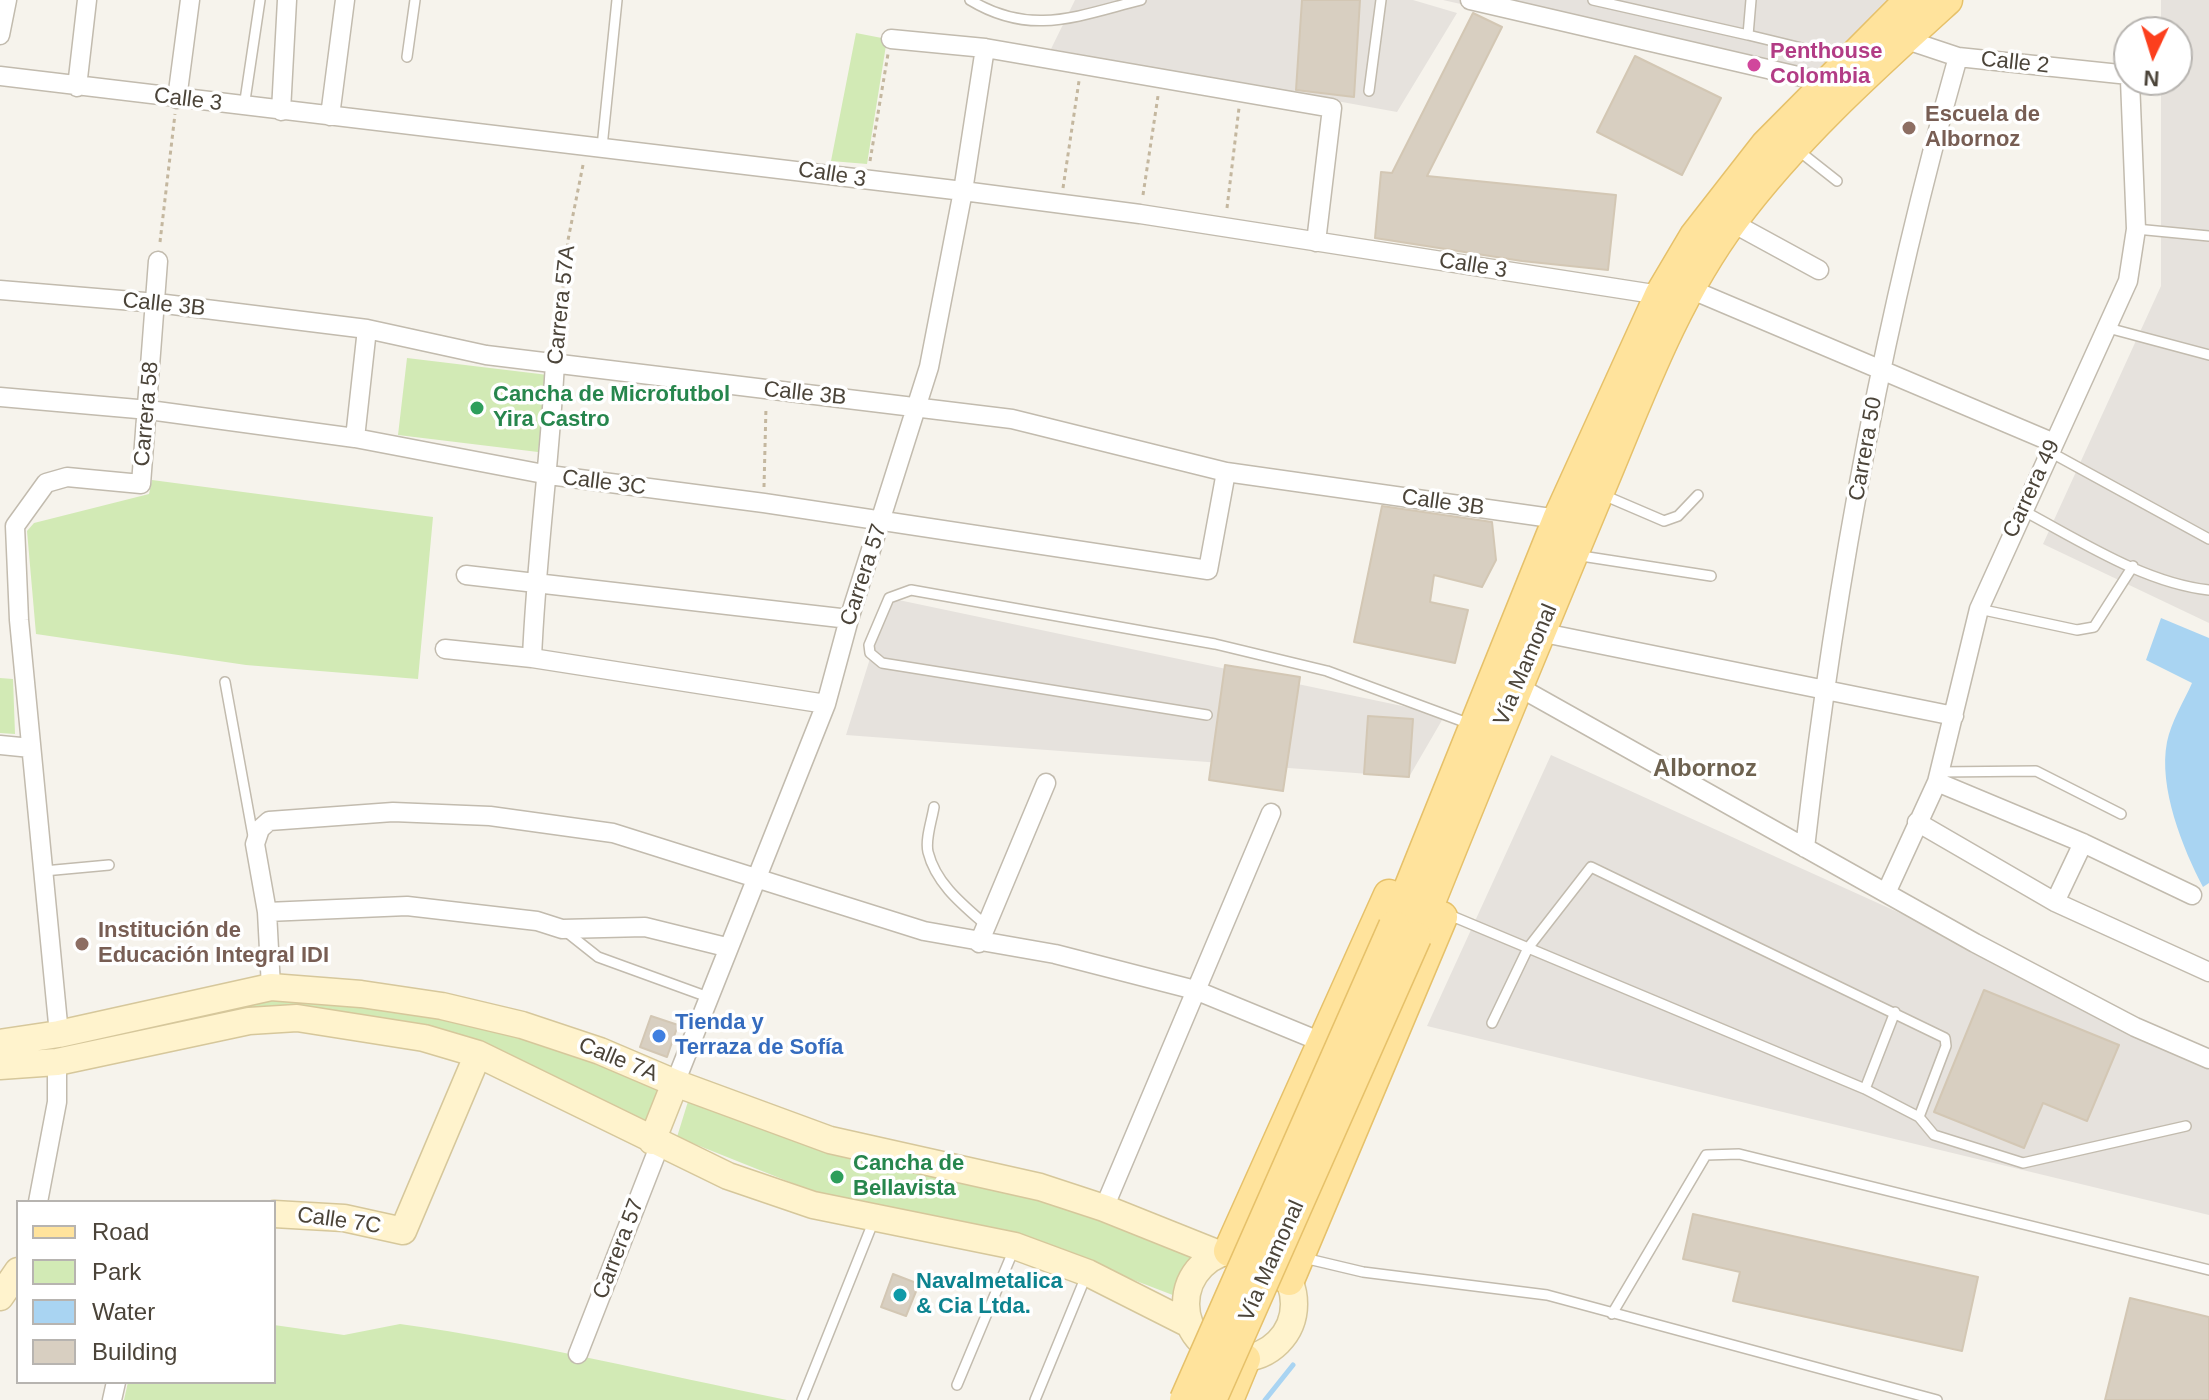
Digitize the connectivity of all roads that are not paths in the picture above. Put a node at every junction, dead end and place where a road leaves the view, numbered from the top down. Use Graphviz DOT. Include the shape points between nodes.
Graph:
graph roads {
  1 [pos="7,0"];
  2 [pos="87,0"];
  3 [pos="190,0"];
  4 [pos="260,0"];
  5 [pos="287,0"];
  6 [pos="345,0"];
  7 [pos="415,0"];
  8 [pos="617,0"];
  9 [pos="970,0"];
  10 [pos="1141,0"];
  11 [pos="1381,0"];
  12 [pos="1470,0"];
  13 [pos="1593,0"];
  14 [pos="1751,0"];
  15 [pos="1910,0"];
  16 [pos="1947,0"];
  17 [pos="0,35"];
  18 [pos="1748,35"];
  19 [pos="891,39"];
  20 [pos="1904,39"];
  21 [pos="985,48"];
  22 [pos="407,57"];
  23 [pos="1958,57"];
  24 [pos="1850,60"];
  25 [pos="0,76"];
  26 [pos="2113,76"];
  27 [pos="1828,83"];
  28 [pos="77,87"];
  29 [pos="1369,91"];
  30 [pos="2131,96"];
  31 [pos="177,99"];
  32 [pos="244,107"];
  33 [pos="281,111"];
  34 [pos="330,116"];
  35 [pos="594,146"];
  36 [pos="1794,146"];
  37 [pos="1837,181"];
  38 [pos="963,191"];
  39 [pos="1731,222"];
  40 [pos="2136,229"];
  41 [pos="2209,236"];
  42 [pos="1316,242"];
  43 [pos="158,261"];
  44 [pos="1819,270"];
  45 [pos="1690,289"];
  46 [pos="0,290"];
  47 [pos="1660,295"];
  48 [pos="157,303"];
  49 [pos="2108,328"];
  50 [pos="367,329"];
  51 [pos="2209,355"];
  52 [pos="555,362"];
  53 [pos="1881,367"];
  54 [pos="0,397"];
  55 [pos="917,406"];
  56 [pos="149,410"];
  57 [pos="355,438"];
  58 [pos="2052,448"];
  59 [pos="1226,472"];
  60 [pos="549,475"];
  61 [pos="1599,492"];
  62 [pos="1698,495"];
  63 [pos="2022,510"];
  64 [pos="1558,519"];
  65 [pos="881,522"];
  66 [pos="7,525"];
  67 [pos="2209,539"];
  68 [pos="1572,554"];
  69 [pos="2133,566"];
  70 [pos="466,575"];
  71 [pos="1711,576"];
  72 [pos="535,580"];
  73 [pos="2209,590"];
  74 [pos="1979,609"];
  75 [pos="849,619"];
  76 [pos="9,620"];
  77 [pos="1539,632"];
  78 [pos="445,649"];
  79 [pos="532,658"];
  80 [pos="225,682"];
  81 [pos="1517,686"];
  82 [pos="1822,690"];
  83 [pos="826,704"];
  84 [pos="1207,715"];
  85 [pos="1954,716"];
  86 [pos="1473,725"];
  87 [pos="0,745"];
  88 [pos="31,748"];
  89 [pos="1938,777"];
  90 [pos="1046,783"];
  91 [pos="934,807"];
  92 [pos="1271,813"];
  93 [pos="2121,814"];
  94 [pos="1917,822"];
  95 [pos="1443,835"];
  96 [pos="2083,843"];
  97 [pos="255,844"];
  98 [pos="1805,848"];
  99 [pos="109,865"];
  100 [pos="44,871"];
  101 [pos="755,876"];
  102 [pos="1886,893"];
  103 [pos="2192,895"];
  104 [pos="2055,902"];
  105 [pos="267,912"];
  106 [pos="1444,912"];
  107 [pos="562,929"];
  108 [pos="1405,931"];
  109 [pos="983,934"];
  110 [pos="726,947"];
  111 [pos="1528,948"];
  112 [pos="2209,972"];
  113 [pos="271,987"];
  114 [pos="1195,990"];
  115 [pos="708,997"];
  116 [pos="1895,1012"];
  117 [pos="1492,1023"];
  118 [pos="59,1034"];
  119 [pos="0,1043"];
  120 [pos="1324,1043"];
  121 [pos="478,1054"];
  122 [pos="2209,1059"];
  123 [pos="57,1062"];
  124 [pos="0,1066"];
  125 [pos="675,1083"];
  126 [pos="1865,1089"];
  127 [pos="1919,1117"];
  128 [pos="2186,1126"];
  129 [pos="656,1142"];
  130 [pos="38,1200"];
  131 [pos="1104,1208"];
  132 [pos="276,1214"];
  133 [pos="875,1217"];
  134 [pos="1015,1246"];
  135 [pos="1224,1252"];
  136 [pos="1293,1268"];
  137 [pos="2209,1270"];
  138 [pos="16,1273"];
  139 [pos="1088,1273"];
  140 [pos="0,1298"];
  141 [pos="1612,1314"];
  142 [pos="1193,1331"];
  143 [pos="578,1354"];
  144 [pos="1245,1359"];
  145 [pos="957,1385"];
  146 [pos="802,1400"];
  147 [pos="1035,1400"];
  148 [pos="1170,1400"];
  149 [pos="1185,1400"];
  150 [pos="1211,1400"];
  151 [pos="1228,1400"];
  152 [pos="1937,1400"];
  1 -- 17 [label="street"];
  2 -- 28 [label="street"];
  3 -- 31 [label="street"];
  4 -- 32 [label="lane"];
  5 -- 33 [label="street"];
  6 -- 34 [label="street"];
  7 -- 22 [label="lane"];
  8 -- 35 [label="lane"];
  9 -- 10 [label="lane" via="1011,20 1049,23"];
  11 -- 29 [label="lane"];
  12 -- 27 [label="street"];
  13 -- 18 [label="lane"];
  14 -- 18 [label="lane"];
  15 -- 24 [label="main road, Vía Mamonal"];
  16 -- 20 [label="main road, Vía Mamonal"];
  18 -- 24 [label="lane"];
  19 -- 21 [label="street"];
  20 -- 23 [label="street, Calle 2"];
  20 -- 36 [label="main road, Vía Mamonal"];
  21 -- 38 [label="street, Carrera 57"];
  21 -- 42 [label="street" via="1332,108"];
  23 -- 26 [label="street, Calle 2"];
  23 -- 53 [label="street, Carrera 50"];
  24 -- 27 [label="main road, Vía Mamonal"];
  25 -- 28 [label="street, Calle 3"];
  27 -- 47 [label="main road, Vía Mamonal" via="1726,193"];
  28 -- 31 [label="street, Calle 3"];
  30 -- 40 [label="street, Carrera 49"];
  31 -- 32 [label="street, Calle 3"];
  32 -- 33 [label="street, Calle 3"];
  33 -- 34 [label="street, Calle 3"];
  34 -- 35 [label="street, Calle 3"];
  35 -- 38 [label="street, Calle 3"];
  36 -- 37 [label="lane"];
  36 -- 39 [label="main road, Vía Mamonal"];
  38 -- 42 [label="street, Calle 3"];
  38 -- 55 [label="street, Carrera 57"];
  39 -- 44 [label="street"];
  39 -- 45 [label="main road, Vía Mamonal"];
  40 -- 41 [label="lane"];
  40 -- 49 [label="street, Carrera 49" via="2128,281"];
  42 -- 47 [label="street, Calle 3"];
  43 -- 48 [label="street, Carrera 58"];
  45 -- 53 [label="street"];
  45 -- 61 [label="main road, Vía Mamonal" via="1658,350"];
  46 -- 48 [label="street, Calle 3B"];
  47 -- 64 [label="main road, Vía Mamonal"];
  48 -- 50 [label="street, Calle 3B"];
  48 -- 56 [label="street, Carrera 58"];
  49 -- 51 [label="lane"];
  49 -- 58 [label="street, Carrera 49"];
  50 -- 52 [label="street, Calle 3B" via="486,355"];
  50 -- 57 [label="street"];
  52 -- 55 [label="street, Calle 3B"];
  52 -- 60 [label="street, Carrera 57A"];
  53 -- 58 [label="street"];
  53 -- 82 [label="street, Carrera 50"];
  54 -- 56 [label="street, Calle 3C"];
  55 -- 59 [label="street, Calle 3B" via="1012,419"];
  55 -- 65 [label="street, Carrera 57"];
  56 -- 57 [label="street, Calle 3C"];
  56 -- 66 [label="street, Carrera 58" via="141,484 67,477 46,483"];
  57 -- 60 [label="street, Calle 3C"];
  58 -- 63 [label="street, Carrera 49"];
  58 -- 67 [label="lane"];
  59 -- 64 [label="street, Calle 3B"];
  59 -- 65 [label="street, Calle 3C" via="1208,570"];
  60 -- 65 [label="street, Calle 3C"];
  60 -- 72 [label="street, Carrera 57A"];
  61 -- 62 [label="lane" via="1664,521 1678,516"];
  61 -- 68 [label="main road, Vía Mamonal"];
  63 -- 69 [label="lane"];
  63 -- 74 [label="street, Carrera 49"];
  64 -- 86 [label="main road, Vía Mamonal"];
  65 -- 75 [label="street, Carrera 57"];
  66 -- 76 [label="street, Carrera 58"];
  68 -- 71 [label="lane"];
  68 -- 77 [label="main road, Vía Mamonal"];
  69 -- 73 [label="lane" via="2186,587"];
  69 -- 74 [label="lane" via="2094,627 2077,630"];
  70 -- 72 [label="street"];
  72 -- 75 [label="street"];
  72 -- 79 [label="street, Carrera 57A"];
  74 -- 85 [label="street, Carrera 49"];
  75 -- 83 [label="street, Carrera 57"];
  76 -- 88 [label="street, Carrera 58"];
  77 -- 81 [label="main road, Vía Mamonal"];
  77 -- 82 [label="street"];
  78 -- 79 [label="street"];
  79 -- 83 [label="street"];
  80 -- 97 [label="lane"];
  81 -- 95 [label="main road, Vía Mamonal"];
  81 -- 98 [label="street"];
  82 -- 85 [label="street"];
  82 -- 98 [label="street, Carrera 50"];
  83 -- 101 [label="street, Carrera 57"];
  84 -- 86 [label="lane" via="882,663 869,645 889,598 911,590 1257,654 1327,671"];
  85 -- 89 [label="street, Carrera 49"];
  86 -- 95 [label="main road, Vía Mamonal"];
  87 -- 88 [label="street"];
  88 -- 100 [label="street, Carrera 58"];
  89 -- 93 [label="lane" via="2026,769"];
  89 -- 94 [label="street, Carrera 49"];
  89 -- 96 [label="street"];
  90 -- 109 [label="street"];
  91 -- 109 [label="lane" via="927,849 953,898"];
  92 -- 114 [label="street"];
  94 -- 102 [label="street, Carrera 49"];
  94 -- 104 [label="street"];
  95 -- 106 [label="main road"];
  95 -- 108 [label="main road, Vía Mamonal"];
  95 -- 120 [label="main road" via="1392,887"];
  96 -- 103 [label="street"];
  96 -- 104 [label="street"];
  97 -- 101 [label="street" via="269,821 393,812 490,816 613,833"];
  97 -- 105 [label="street"];
  98 -- 102 [label="street"];
  99 -- 100 [label="lane"];
  100 -- 118 [label="street, Carrera 58"];
  101 -- 109 [label="street" via="871,917"];
  101 -- 110 [label="street, Carrera 57"];
  102 -- 122 [label="street" via="2057,987"];
  104 -- 112 [label="street"];
  105 -- 107 [label="street" via="407,906 537,921"];
  105 -- 113 [label="street"];
  106 -- 111 [label="lane"];
  106 -- 136 [label="main road"];
  107 -- 110 [label="street" via="645,927"];
  107 -- 115 [label="lane" via="598,957"];
  108 -- 149 [label="main road, Vía Mamonal, bridge"];
  108 -- 150 [label="main road, Vía Mamonal, bridge"];
  109 -- 114 [label="street"];
  110 -- 115 [label="street, Carrera 57"];
  111 -- 116 [label="lane" via="1591,867"];
  111 -- 117 [label="lane"];
  111 -- 126 [label="lane"];
  113 -- 118 [label="street, Calle 7A"];
  113 -- 125 [label="street, Calle 7A" via="442,1006 509,1021"];
  114 -- 120 [label="street"];
  114 -- 131 [label="street"];
  115 -- 125 [label="street, Carrera 57"];
  116 -- 126 [label="lane"];
  116 -- 127 [label="lane" via="1945,1038"];
  118 -- 119 [label="street, Calle 7A"];
  120 -- 135 [label="main road"];
  121 -- 123 [label="street" via="377,1028 297,1018 249,1021"];
  121 -- 129 [label="street"];
  121 -- 132 [label="street, Calle 7C" via="403,1231 344,1218"];
  123 -- 124 [label="street"];
  123 -- 130 [label="street" via="57,1102"];
  125 -- 129 [label="street"];
  125 -- 131 [label="street, Calle 7A" via="830,1140 980,1172"];
  126 -- 127 [label="lane"];
  127 -- 128 [label="lane" via="1934,1135 2023,1163"];
  129 -- 133 [label="street" via="728,1176 813,1205"];
  129 -- 143 [label="street, Carrera 57"];
  131 -- 135 [label="street, Calle 7A"];
  133 -- 134 [label="street"];
  133 -- 146 [label="lane"];
  134 -- 139 [label="street"];
  134 -- 145 [label="lane"];
  135 -- 136 [label="street" via="1243,1250"];
  135 -- 142 [label="street" via="1193,1275 1187,1291"];
  136 -- 141 [label="lane" via="1547,1295"];
  136 -- 144 [label="street" via="1295,1309 1284,1337"];
  137 -- 141 [label="lane" via="1739,1154 1706,1155"];
  138 -- 140 [label="street"];
  139 -- 142 [label="street"];
  139 -- 147 [label="lane"];
  141 -- 152 [label="lane"];
  142 -- 144 [label="street" via="1211,1351"];
  142 -- 148 [label="main road"];
  144 -- 151 [label="main road"];
}
